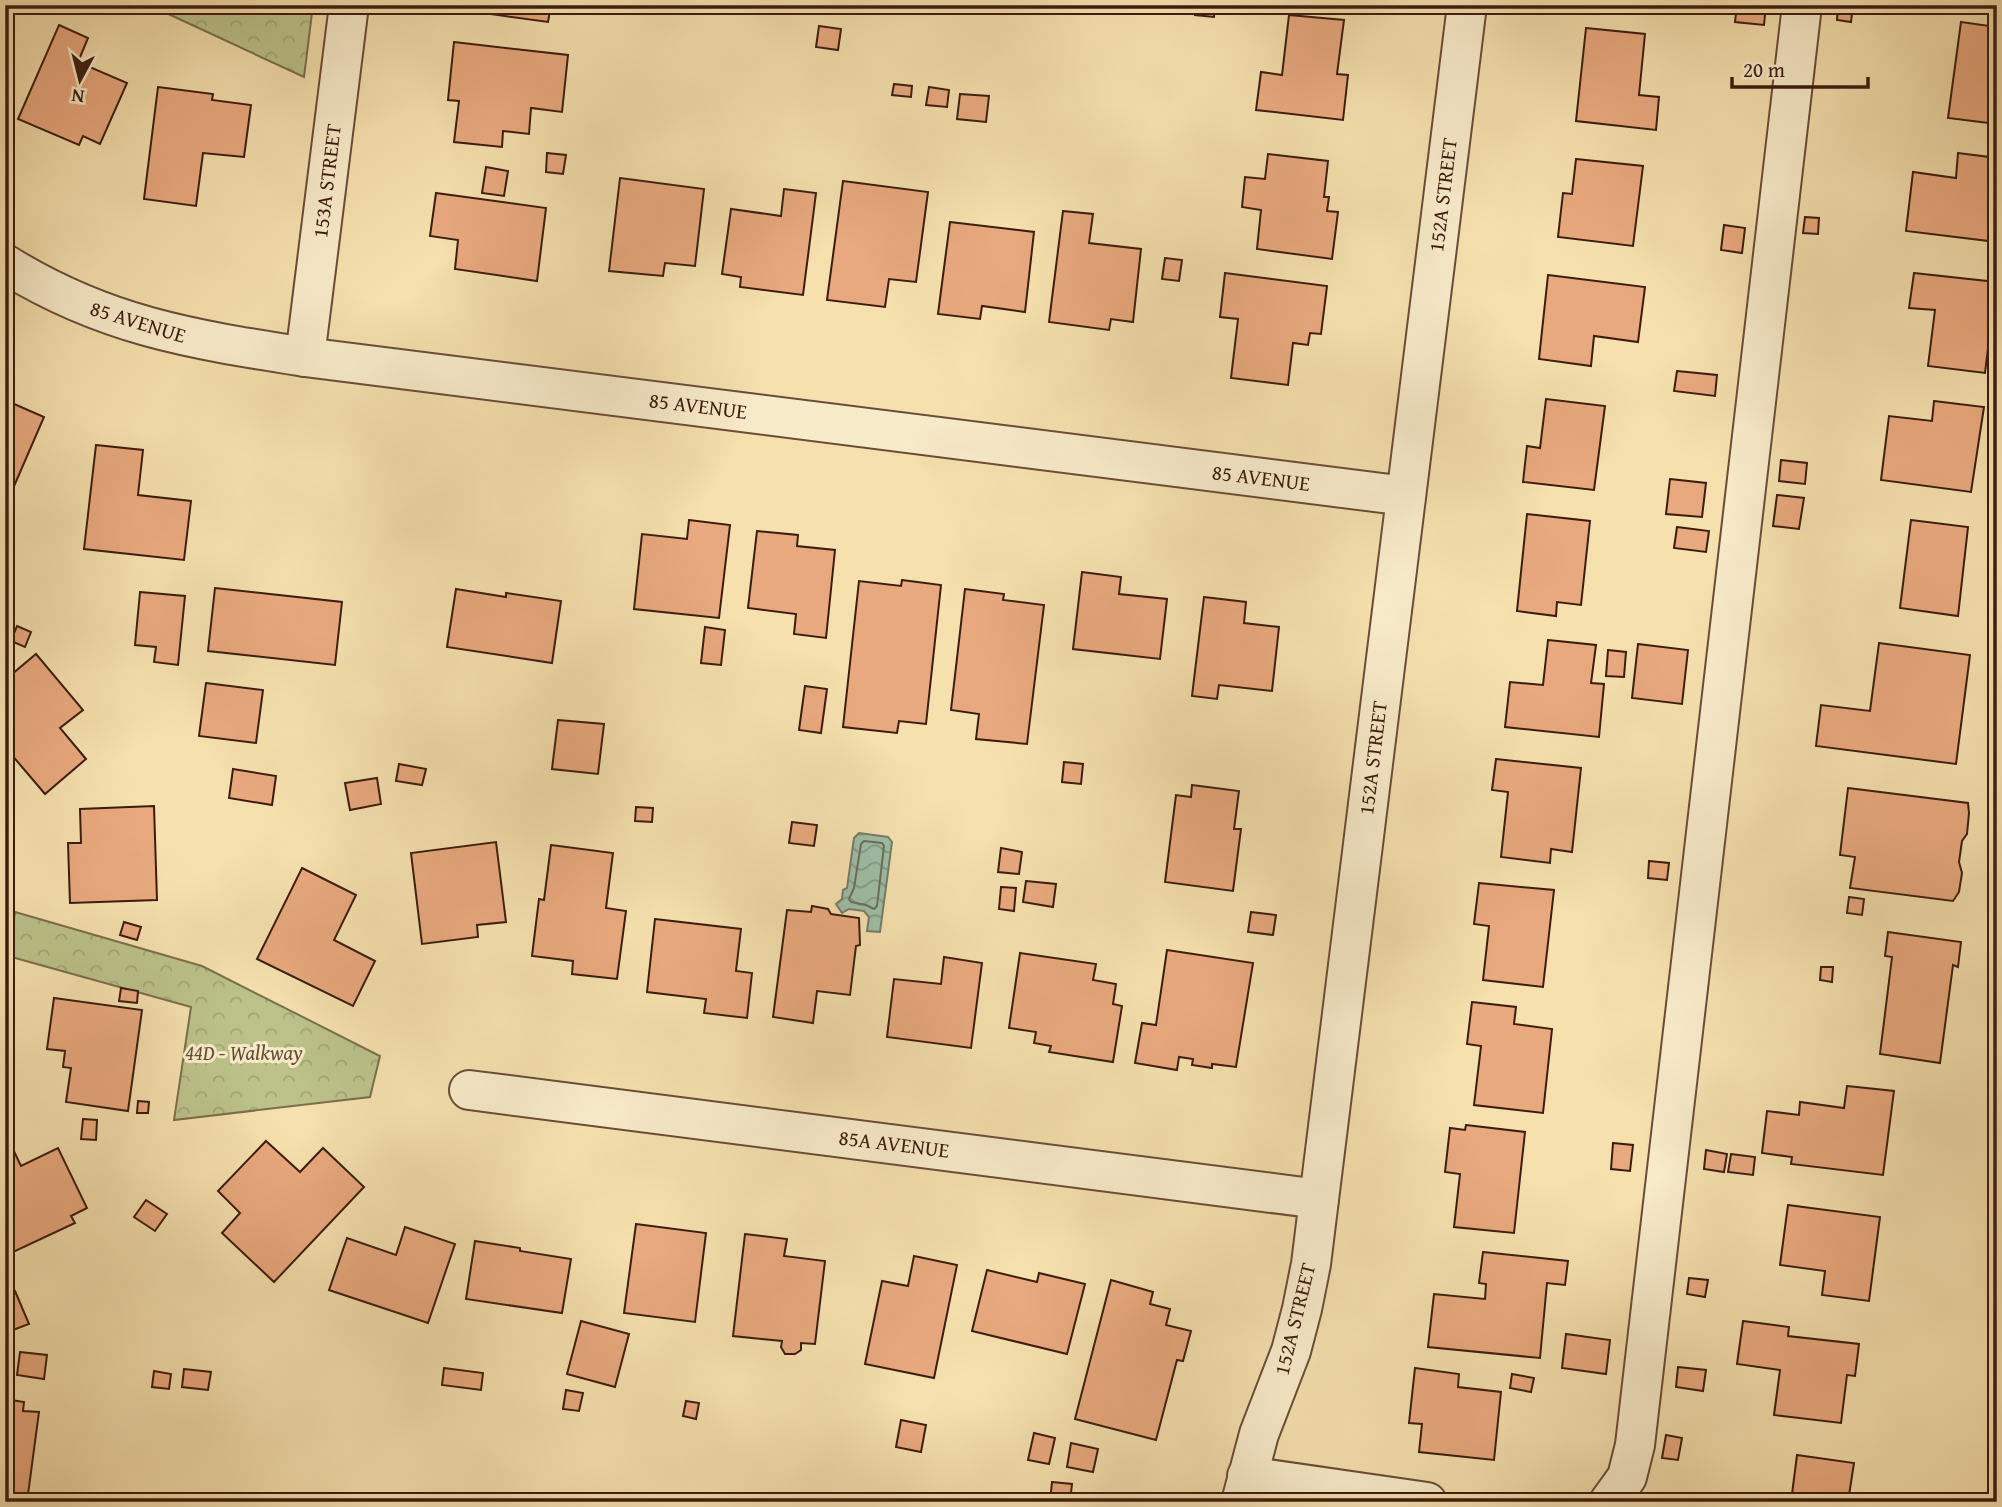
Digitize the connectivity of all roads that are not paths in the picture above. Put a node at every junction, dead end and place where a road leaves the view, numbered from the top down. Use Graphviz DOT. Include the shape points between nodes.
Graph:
graph roads {
  1 [pos="349,5"];
  2 [pos="1467,5"];
  3 [pos="1802,5"];
  4 [pos="5,264"];
  5 [pos="305,357"];
  6 [pos="1406,496"];
  7 [pos="468,1090"];
  8 [pos="1319,1199"];
  9 [pos="1244,1489"];
  10 [pos="1427,1502"];
  11 [pos="1609,1502"];
  1 -- 5 [label="street, 153A STREET"];
  2 -- 6 [label="street, 152A STREET"];
  3 -- 11 [label="street" via="1636,1445 1627,1477"];
  4 -- 5 [label="street, 85 AVENUE" via="116,318 183,336"];
  5 -- 6 [label="street, 85 AVENUE"];
  6 -- 8 [label="street, 152A STREET"];
  7 -- 8 [label="street, 85A AVENUE"];
  8 -- 9 [label="street, 152A STREET" via="1311,1264 1291,1351 1259,1434"];
  9 -- 10 [label="street"];
}
